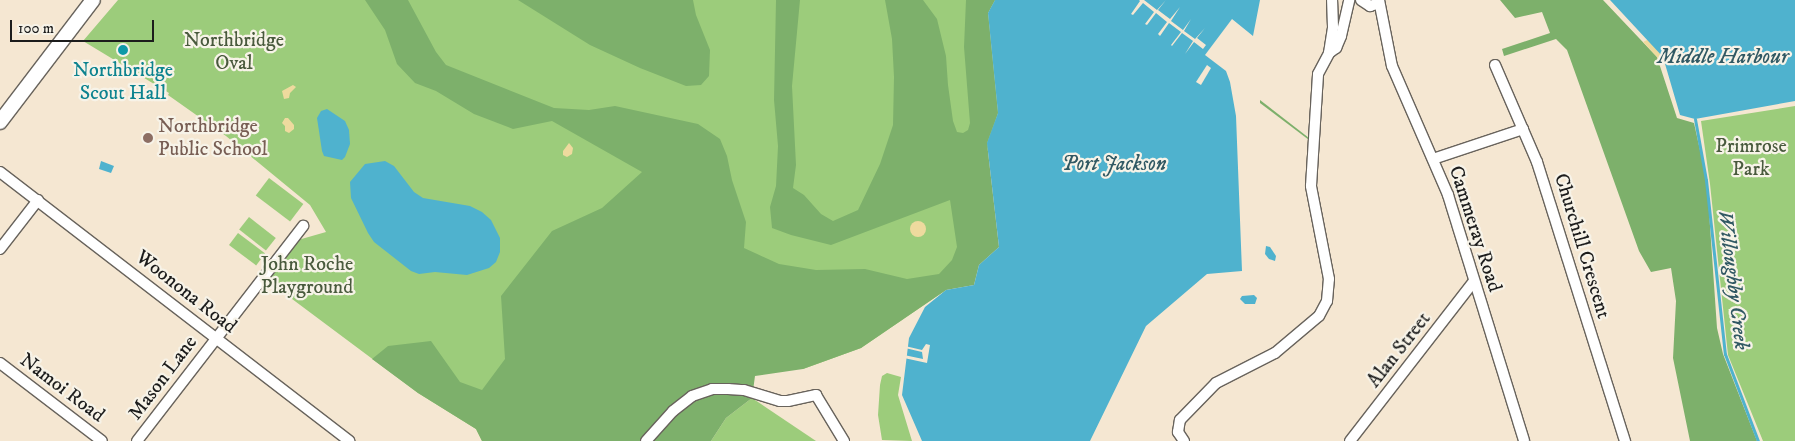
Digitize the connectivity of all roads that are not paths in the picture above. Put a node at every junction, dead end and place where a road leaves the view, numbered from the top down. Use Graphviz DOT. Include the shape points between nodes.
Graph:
graph roads {
  1 [pos="93,0"];
  2 [pos="1332,0"];
  3 [pos="1349,0"];
  4 [pos="1371,2"];
  5 [pos="1345,15"];
  6 [pos="1329,53"];
  7 [pos="1495,65"];
  8 [pos="0,122"];
  9 [pos="1523,129"];
  10 [pos="1433,159"];
  11 [pos="0,172"];
  12 [pos="38,200"];
  13 [pos="303,226"];
  14 [pos="0,249"];
  15 [pos="1474,281"];
  16 [pos="216,337"];
  17 [pos="1,367"];
  18 [pos="102,441"];
  19 [pos="137,441"];
  20 [pos="349,441"];
  21 [pos="646,441"];
  22 [pos="844,441"];
  23 [pos="1184,441"];
  24 [pos="1350,441"];
  25 [pos="1524,441"];
  26 [pos="1625,441"];
  1 -- 8 [label="street"];
  2 -- 6 [label="street" via="1334,27"];
  3 -- 5 [label="street"];
  4 -- 5 [label="street" via="1353,8"];
  4 -- 10 [label="street, Cammeray Road" via="1384,31 1392,66"];
  5 -- 6 [label="street" via="1336,48"];
  6 -- 23 [label="street" via="1318,74 1311,186 1329,278 1327,301 1319,316 1275,353 1216,383 1180,420 1178,432"];
  7 -- 9 [label="street, Churchill Crescent"];
  9 -- 10 [label="street"];
  9 -- 26 [label="street, Churchill Crescent" via="1537,162"];
  10 -- 15 [label="street, Cammeray Road" via="1448,195"];
  11 -- 12 [label="street, Woonona Road"];
  12 -- 14 [label="street"];
  12 -- 16 [label="street, Woonona Road"];
  13 -- 16 [label="street, Mason Lane"];
  15 -- 24 [label="street, Alan Street"];
  15 -- 25 [label="street, Cammeray Road"];
  16 -- 19 [label="street, Mason Lane"];
  16 -- 20 [label="street, Woonona Road"];
  17 -- 18 [label="street, Namoi Road"];
  21 -- 22 [label="street" via="673,411 692,396 712,389 744,390 788,401 816,395"];
}
